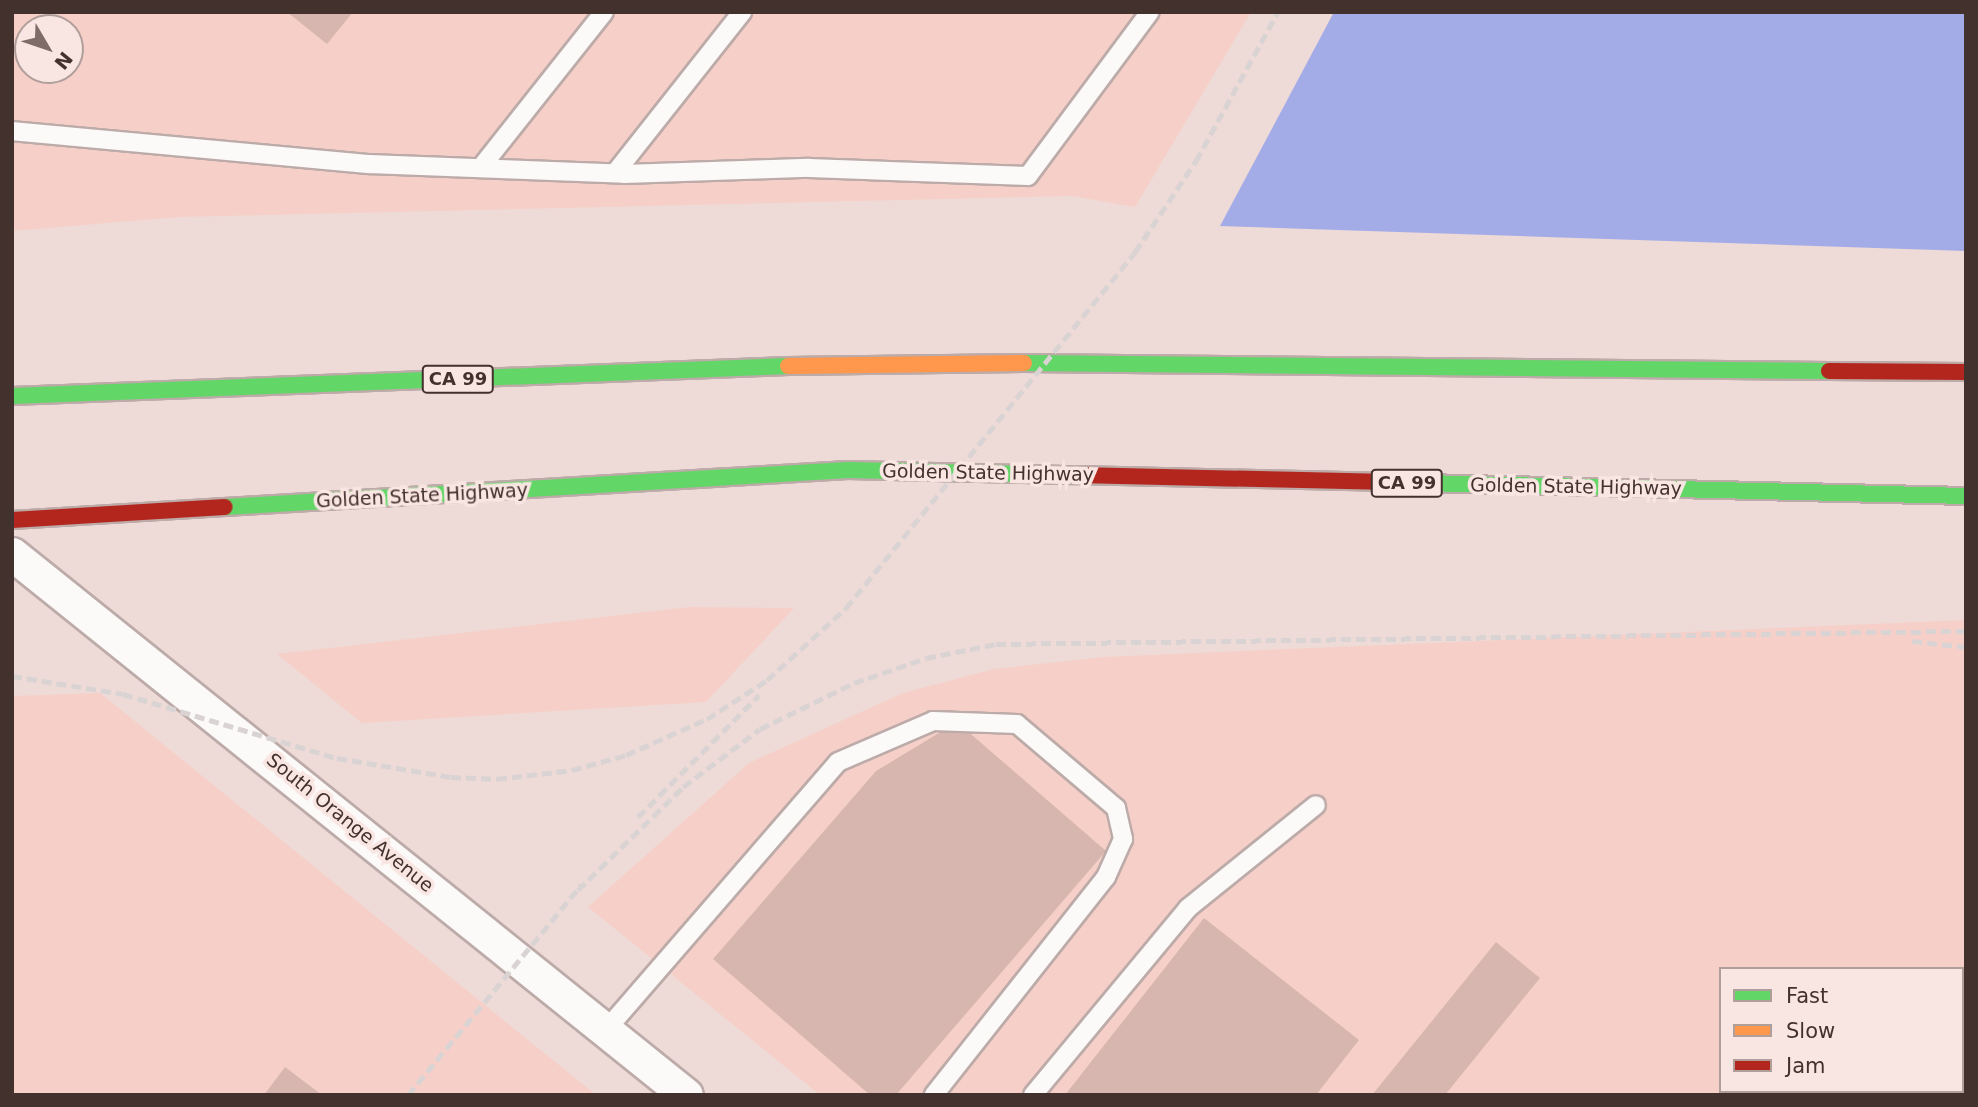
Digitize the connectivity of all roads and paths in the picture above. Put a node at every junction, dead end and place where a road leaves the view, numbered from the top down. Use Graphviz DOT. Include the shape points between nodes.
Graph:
graph roads {
  1 [pos="604,12"];
  2 [pos="742,12"];
  3 [pos="1150,12"];
  4 [pos="12,131"];
  5 [pos="482,166"];
  6 [pos="615,173"];
  7 [pos="1966,372"];
  8 [pos="12,396"];
  9 [pos="1966,496"];
  10 [pos="12,520"];
  11 [pos="12,554"];
  12 [pos="1315,805"];
  13 [pos="606,1030"];
  14 [pos="686,1095"];
  15 [pos="934,1095"];
  16 [pos="1034,1095"];
  1 -- 5 [label="lane"];
  2 -- 6 [label="lane"];
  3 -- 6 [label="lane" via="1028,176 809,168"];
  4 -- 5 [label="lane" via="369,164"];
  5 -- 6 [label="lane"];
  7 -- 8 [label="highway, CA 99" via="903,362"];
  9 -- 10 [label="highway, Golden State Highway / CA 99" via="848,470"];
  11 -- 13 [label="street, South Orange Avenue"];
  12 -- 16 [label="lane" via="1188,908"];
  13 -- 14 [label="street, South Orange Avenue"];
  13 -- 15 [label="lane" via="838,762 933,721 1017,724 1116,808 1123,839 1105,877"];
}
